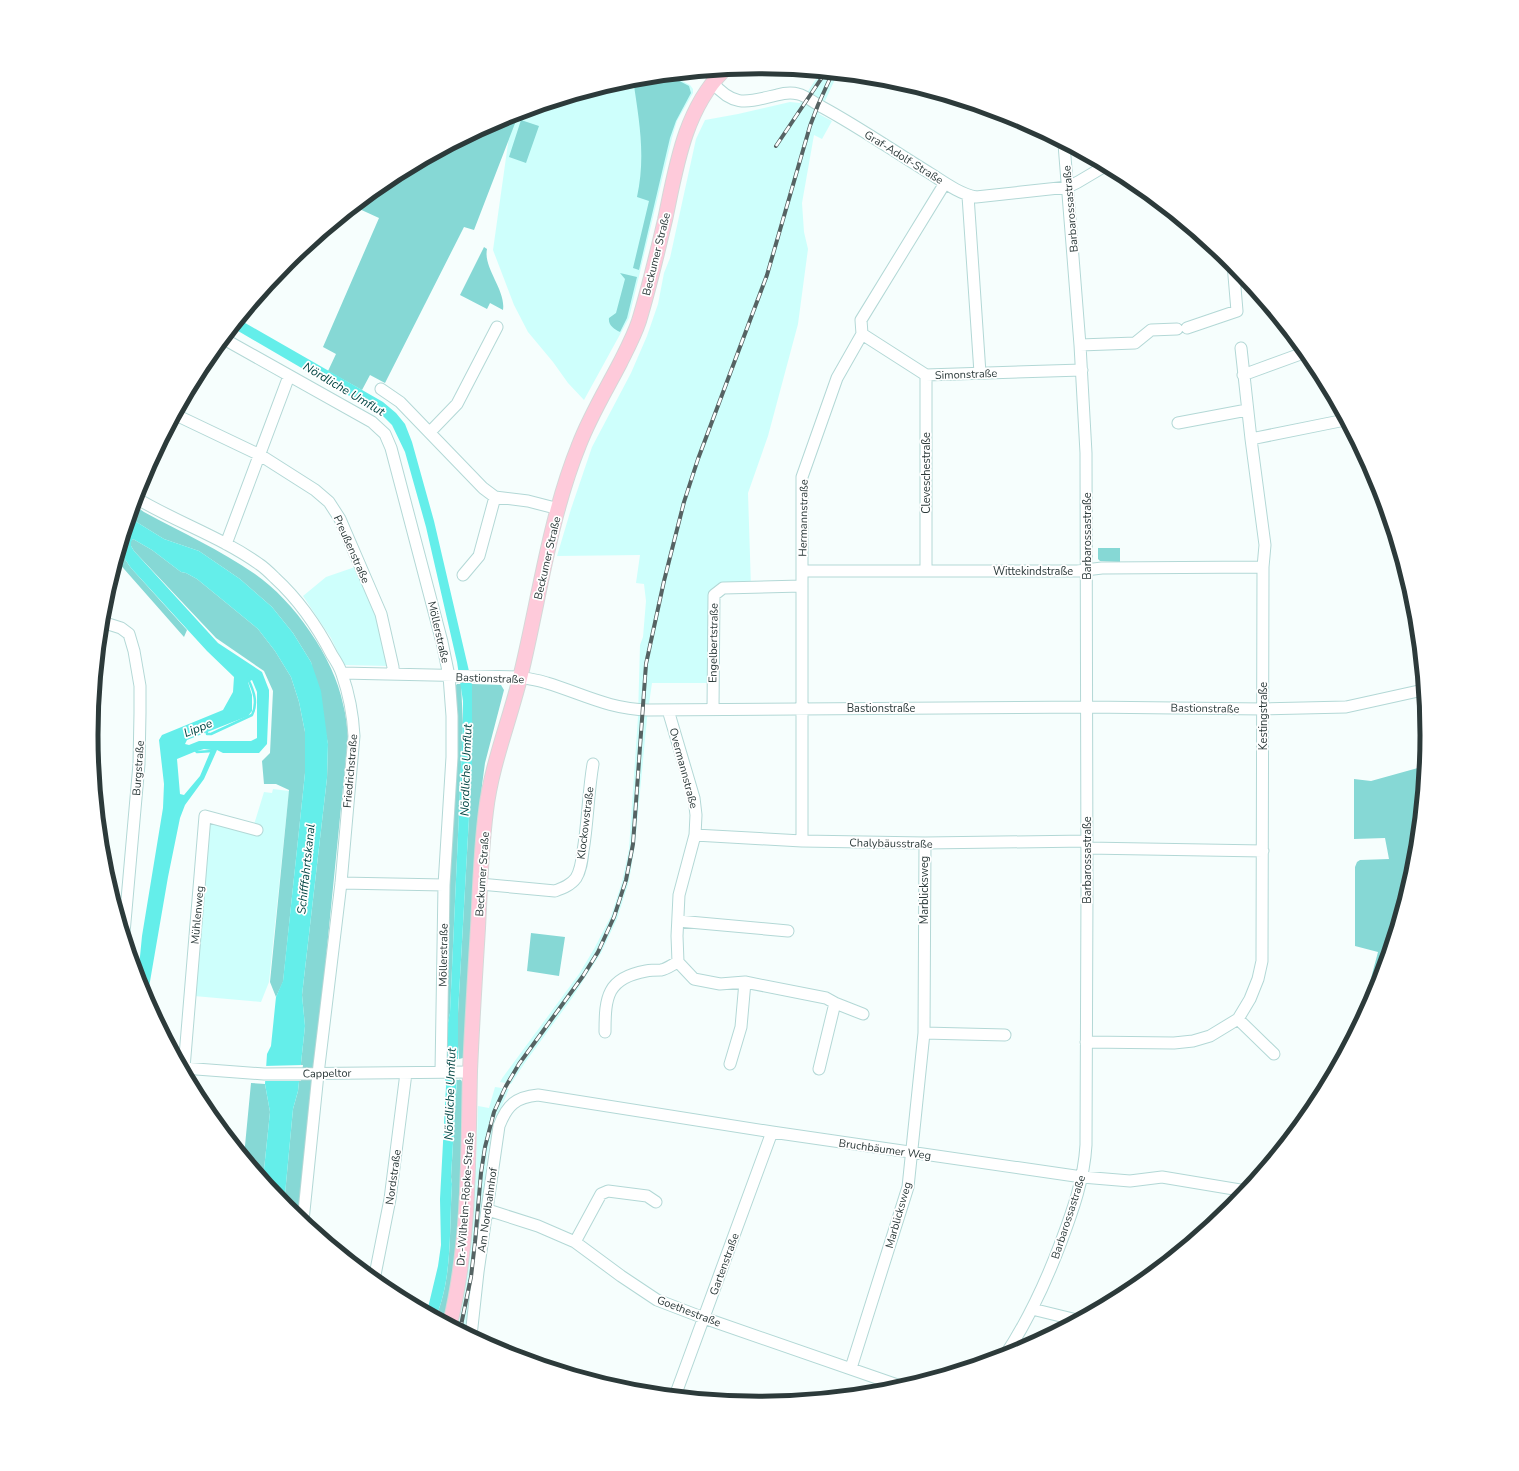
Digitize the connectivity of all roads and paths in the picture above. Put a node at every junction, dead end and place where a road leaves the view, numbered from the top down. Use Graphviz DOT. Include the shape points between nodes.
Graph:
graph roads {
  1 [pos="708,77"];
  2 [pos="1064,149"];
  3 [pos="1100,169"];
  4 [pos="945,183"];
  5 [pos="1068,187"];
  6 [pos="968,196"];
  7 [pos="1234,275"];
  8 [pos="497,327"];
  9 [pos="862,334"];
  10 [pos="229,342"];
  11 [pos="1080,345"];
  12 [pos="1241,348"];
  13 [pos="1300,354"];
  14 [pos="1082,370"];
  15 [pos="980,373"];
  16 [pos="926,375"];
  17 [pos="1243,375"];
  18 [pos="289,376"];
  19 [pos="381,389"];
  20 [pos="1247,410"];
  21 [pos="180,417"];
  22 [pos="1341,421"];
  23 [pos="1178,423"];
  24 [pos="430,432"];
  25 [pos="1251,439"];
  26 [pos="260,455"];
  27 [pos="495,497"];
  28 [pos="141,501"];
  29 [pos="559,508"];
  30 [pos="226,544"];
  31 [pos="1263,568"];
  32 [pos="1087,569"];
  33 [pos="802,571"];
  34 [pos="926,571"];
  35 [pos="463,575"];
  36 [pos="802,586"];
  37 [pos="108,624"];
  38 [pos="342,673"];
  39 [pos="393,674"];
  40 [pos="452,676"];
  41 [pos="520,677"];
  42 [pos="1420,691"];
  43 [pos="1087,707"];
  44 [pos="802,708"];
  45 [pos="1263,709"];
  46 [pos="668,710"];
  47 [pos="713,710"];
  48 [pos="593,764"];
  49 [pos="257,830"];
  50 [pos="695,834"];
  51 [pos="802,842"];
  52 [pos="925,843"];
  53 [pos="1087,845"];
  54 [pos="1263,851"];
  55 [pos="341,883"];
  56 [pos="480,884"];
  57 [pos="444,885"];
  58 [pos="125,921"];
  59 [pos="678,921"];
  60 [pos="788,931"];
  61 [pos="678,962"];
  62 [pos="745,982"];
  63 [pos="835,1004"];
  64 [pos="863,1014"];
  65 [pos="1238,1019"];
  66 [pos="605,1032"];
  67 [pos="924,1032"];
  68 [pos="1005,1035"];
  69 [pos="1086,1042"];
  70 [pos="1274,1054"];
  71 [pos="184,1060"];
  72 [pos="730,1064"];
  73 [pos="188,1068"];
  74 [pos="819,1069"];
  75 [pos="443,1072"];
  76 [pos="465,1072"];
  77 [pos="406,1073"];
  78 [pos="318,1074"];
  79 [pos="525,1096"];
  80 [pos="772,1132"];
  81 [pos="912,1153"];
  82 [pos="1082,1178"];
  83 [pos="1240,1190"];
  84 [pos="656,1202"];
  85 [pos="488,1210"];
  86 [pos="303,1213"];
  87 [pos="575,1242"];
  88 [pos="375,1274"];
  89 [pos="1032,1309"];
  90 [pos="704,1318"];
  91 [pos="1071,1319"];
  92 [pos="451,1320"];
  93 [pos="472,1331"];
  94 [pos="1009,1348"];
  95 [pos="851,1368"];
  96 [pos="893,1383"];
  97 [pos="677,1391"];
  1 -- 4 [label="street, Graf-Adolf-Straße" via="720,92 740,101 786,93 797,94 832,112"];
  1 -- 29 [label="main road, Beckumer Straße" via="682,144 638,325 580,441"];
  2 -- 5 [label="street, Barbarossastraße"];
  3 -- 5 [label="street"];
  4 -- 6 [label="street, Graf-Adolf-Straße"];
  4 -- 9 [label="street, Hermannstraße" via="861,320"];
  5 -- 6 [label="street"];
  5 -- 11 [label="street, Barbarossastraße"];
  6 -- 15 [label="street"];
  7 -- 11 [label="street" via="1236,311 1182,328 1151,330 1135,343"];
  8 -- 24 [label="street" via="457,404"];
  9 -- 16 [label="street, Simonstraße"];
  9 -- 33 [label="street, Hermannstraße" via="837,378 802,477"];
  10 -- 18 [label="street, Möllerstraße"];
  11 -- 14 [label="street, Barbarossastraße"];
  12 -- 17 [label="street, Kestingstraße"];
  13 -- 17 [label="street"];
  14 -- 15 [label="street, Simonstraße"];
  14 -- 32 [label="street, Barbarossastraße"];
  15 -- 16 [label="street, Simonstraße"];
  16 -- 34 [label="street, Cleveschestraße"];
  17 -- 20 [label="street, Kestingstraße"];
  18 -- 26 [label="street"];
  18 -- 40 [label="street, Möllerstraße" via="372,422 381,429 388,440"];
  19 -- 24 [label="street" via="400,402"];
  20 -- 23 [label="street"];
  20 -- 25 [label="street, Kestingstraße"];
  21 -- 26 [label="street, Preußenstraße"];
  22 -- 25 [label="street"];
  24 -- 27 [label="street" via="483,488"];
  25 -- 31 [label="street, Kestingstraße" via="1266,545"];
  26 -- 30 [label="street"];
  26 -- 39 [label="street, Preußenstraße" via="315,490 336,510 381,614"];
  27 -- 29 [label="street"];
  27 -- 35 [label="street" via="479,556"];
  28 -- 30 [label="street, Friedrichstraße"];
  29 -- 41 [label="main road, Beckumer Straße"];
  30 -- 38 [label="street, Friedrichstraße" via="260,564 301,604"];
  31 -- 32 [label="street, Wittekindstraße"];
  31 -- 45 [label="street, Kestingstraße"];
  32 -- 34 [label="street, Wittekindstraße"];
  32 -- 43 [label="street, Barbarossastraße"];
  33 -- 34 [label="street, Wittekindstraße"];
  33 -- 36 [label="street, Hermannstraße"];
  36 -- 44 [label="street, Hermannstraße"];
  36 -- 47 [label="street, Engelbertstraße" via="723,588 714,595"];
  37 -- 58 [label="street, Burgstraße" via="129,634 140,686 139,764"];
  38 -- 39 [label="street, Bastionstraße"];
  38 -- 55 [label="street, Friedrichstraße" via="354,736"];
  39 -- 40 [label="street, Bastionstraße"];
  40 -- 41 [label="street, Bastionstraße"];
  40 -- 57 [label="street, Möllerstraße" via="452,757"];
  41 -- 46 [label="street, Bastionstraße" via="547,683 623,708"];
  41 -- 56 [label="main road, Beckumer Straße" via="490,790"];
  42 -- 45 [label="street, Bastionstraße" via="1346,707"];
  43 -- 44 [label="street, Bastionstraße"];
  43 -- 45 [label="street, Bastionstraße"];
  43 -- 53 [label="street, Barbarossastraße"];
  44 -- 47 [label="street, Bastionstraße"];
  44 -- 51 [label="street, Hermannstraße"];
  45 -- 54 [label="street, Kestingstraße"];
  46 -- 47 [label="street, Bastionstraße"];
  46 -- 50 [label="street, Overmannstraße" via="694,798"];
  48 -- 56 [label="street, Klockowstraße" via="585,837 580,868 575,878 566,887 555,891"];
  49 -- 71 [label="street, Mühlenweg" via="205,816"];
  50 -- 51 [label="street, Chalybäusstraße"];
  50 -- 59 [label="street, Overmannstraße" via="679,895"];
  51 -- 52 [label="street, Chalybäusstraße"];
  52 -- 53 [label="street, Chalybäusstraße"];
  52 -- 67 [label="street, Marblicksweg"];
  53 -- 54 [label="street, Chalybäusstraße"];
  53 -- 69 [label="street, Barbarossastraße"];
  54 -- 65 [label="street, Kestingstraße" via="1262,962 1250,999"];
  55 -- 57 [label="street"];
  55 -- 78 [label="street, Friedrichstraße"];
  56 -- 76 [label="main road, Beckumer Straße"];
  57 -- 75 [label="street, Möllerstraße"];
  59 -- 60 [label="street"];
  59 -- 61 [label="street, Overmannstraße"];
  61 -- 62 [label="street" via="694,978 720,984"];
  61 -- 66 [label="street" via="663,970 648,970 625,977 616,984 606,1002"];
  62 -- 63 [label="street" via="826,998"];
  62 -- 72 [label="street" via="741,1027"];
  63 -- 64 [label="street"];
  63 -- 74 [label="street"];
  65 -- 69 [label="street, Kestingstraße" via="1210,1036 1193,1041"];
  65 -- 70 [label="street"];
  67 -- 68 [label="street"];
  67 -- 81 [label="street, Marblicksweg"];
  69 -- 82 [label="street, Barbarossastraße" via="1086,1145"];
  73 -- 78 [label="street, Cappeltor" via="264,1074"];
  75 -- 76 [label="street, Cappeltor"];
  75 -- 77 [label="street, Cappeltor"];
  76 -- 92 [label="main road, Dr.-Wilhelm-Röpke-Straße" via="469,1168 458,1292"];
  77 -- 78 [label="street, Cappeltor"];
  77 -- 88 [label="street, Nordstraße" via="390,1199"];
  78 -- 86 [label="street, Friedrichstraße"];
  79 -- 80 [label="street, Bruchbäumer Weg" via="538,1095"];
  79 -- 85 [label="street, Am Nordbahnhof" via="504,1113 499,1126"];
  80 -- 81 [label="street, Bruchbäumer Weg"];
  80 -- 90 [label="street, Gartenstraße"];
  81 -- 82 [label="street, Bruchbäumer Weg"];
  81 -- 95 [label="street, Marblicksweg" via="908,1186"];
  82 -- 83 [label="street, Bruchbäumer Weg" via="1130,1181 1162,1177"];
  82 -- 89 [label="street, Barbarossastraße" via="1072,1212"];
  84 -- 87 [label="street" via="647,1196 608,1191 601,1194"];
  85 -- 87 [label="street, Goethestraße" via="538,1226"];
  85 -- 93 [label="street, Am Nordbahnhof"];
  87 -- 90 [label="street, Goethestraße" via="657,1300"];
  89 -- 91 [label="street"];
  89 -- 94 [label="street, Barbarossastraße"];
  90 -- 95 [label="street, Goethestraße"];
  90 -- 97 [label="street, Gartenstraße"];
  95 -- 96 [label="street, Goethestraße"];
}
